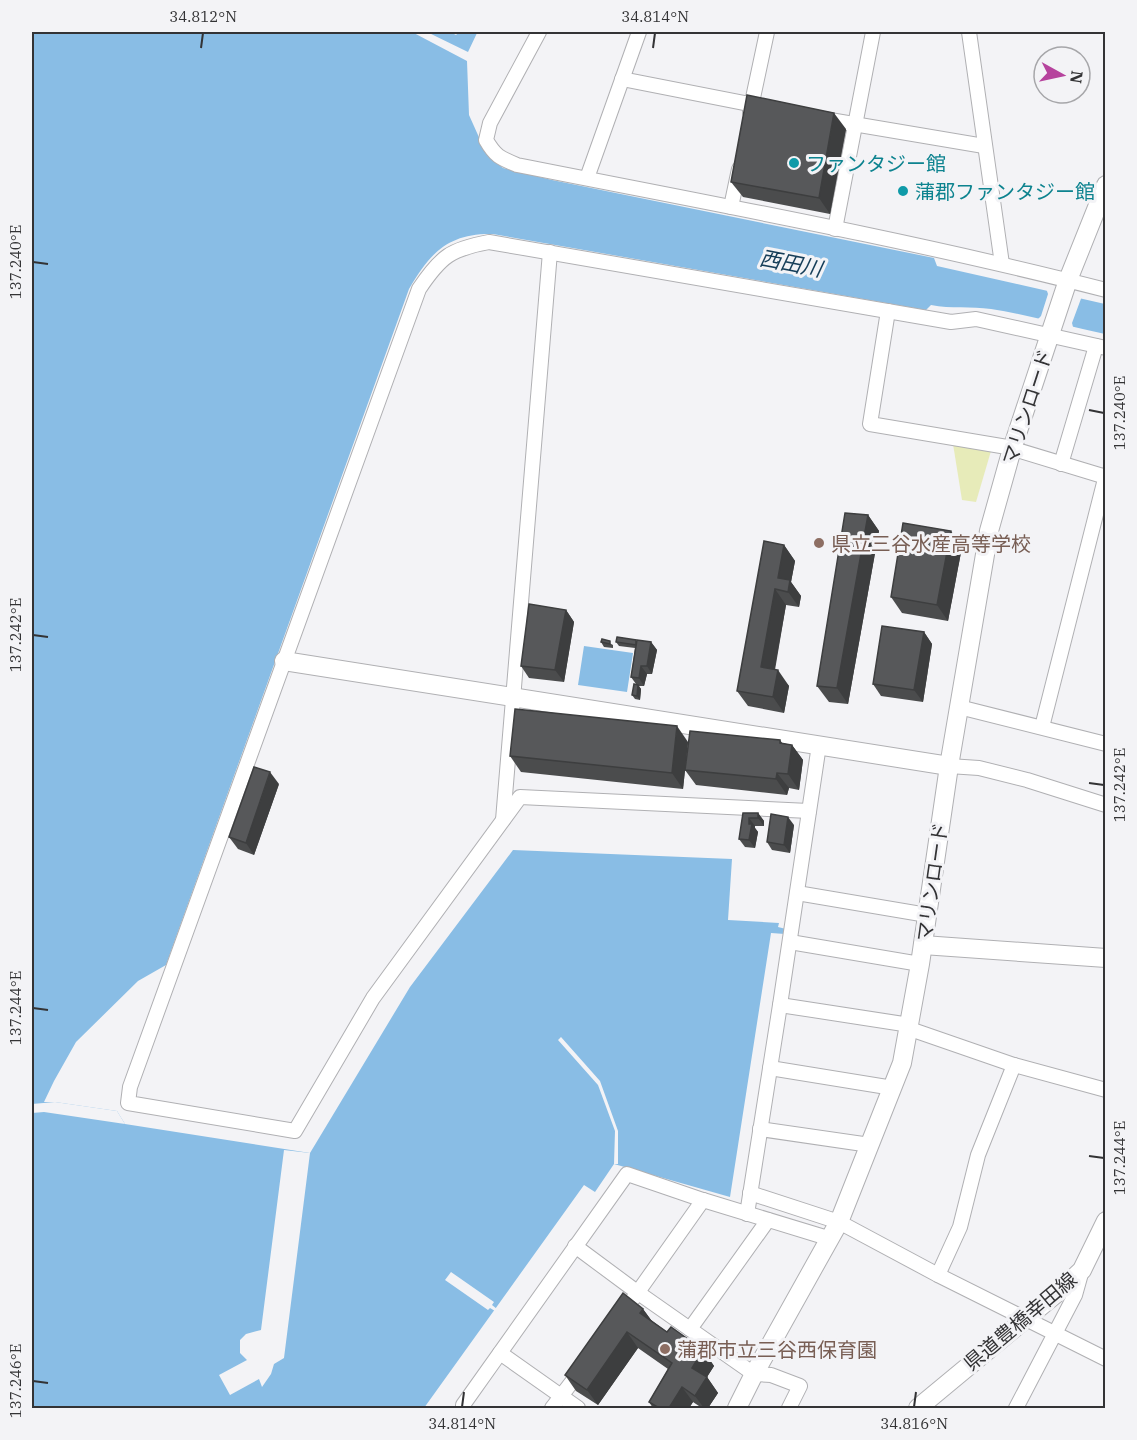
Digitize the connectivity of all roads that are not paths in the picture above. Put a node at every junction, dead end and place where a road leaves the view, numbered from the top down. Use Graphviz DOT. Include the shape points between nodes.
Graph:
graph roads {
  1 [pos="539,32"];
  2 [pos="639,32"];
  3 [pos="767,32"];
  4 [pos="873,32"];
  5 [pos="969,32"];
  6 [pos="622,79"];
  7 [pos="752,105"];
  8 [pos="774,109"];
  9 [pos="809,116"];
  10 [pos="855,125"];
  11 [pos="747,127"];
  12 [pos="984,146"];
  13 [pos="742,150"];
  14 [pos="586,178"];
  15 [pos="1106,185"];
  16 [pos="731,207"];
  17 [pos="835,230"];
  18 [pos="550,252"];
  19 [pos="1002,264"];
  20 [pos="1068,283"];
  21 [pos="1106,290"];
  22 [pos="888,312"];
  23 [pos="1052,333"];
  24 [pos="1101,347"];
  25 [pos="1012,449"];
  26 [pos="1061,464"];
  27 [pos="1105,476"];
  28 [pos="284,661"];
  29 [pos="513,698"];
  30 [pos="959,707"];
  31 [pos="1042,727"];
  32 [pos="819,744"];
  33 [pos="1106,744"];
  34 [pos="949,766"];
  35 [pos="1106,805"];
  36 [pos="809,811"];
  37 [pos="503,822"];
  38 [pos="797,893"];
  39 [pos="927,915"];
  40 [pos="790,942"];
  41 [pos="923,945"];
  42 [pos="1106,958"];
  43 [pos="920,964"];
  44 [pos="780,1005"];
  45 [pos="910,1027"];
  46 [pos="1014,1065"];
  47 [pos="770,1068"];
  48 [pos="892,1088"];
  49 [pos="1106,1090"];
  50 [pos="760,1130"];
  51 [pos="870,1145"];
  52 [pos="750,1193"];
  53 [pos="703,1200"];
  54 [pos="747,1214"];
  55 [pos="768,1220"];
  56 [pos="1106,1221"];
  57 [pos="839,1222"];
  58 [pos="831,1239"];
  59 [pos="575,1246"];
  60 [pos="1082,1270"];
  61 [pos="938,1275"];
  62 [pos="638,1293"];
  63 [pos="624,1311"];
  64 [pos="1025,1318"];
  65 [pos="690,1329"];
  66 [pos="1055,1334"];
  67 [pos="500,1353"];
  68 [pos="589,1359"];
  69 [pos="1106,1359"];
  70 [pos="754,1374"];
  71 [pos="557,1403"];
  72 [pos="464,1408"];
  73 [pos="578,1408"];
  74 [pos="737,1408"];
  75 [pos="789,1408"];
  76 [pos="918,1408"];
  77 [pos="1016,1408"];
  1 -- 14 [label="street" via="494,114 486,140 494,153 517,165"];
  2 -- 6 [label="street"];
  3 -- 7 [label="street"];
  4 -- 10 [label="street"];
  5 -- 12 [label="street"];
  6 -- 7 [label="street"];
  6 -- 14 [label="street"];
  7 -- 8 [label="street"];
  7 -- 11 [label="street"];
  9 -- 10 [label="street"];
  10 -- 12 [label="street"];
  10 -- 17 [label="street"];
  12 -- 19 [label="street"];
  13 -- 16 [label="street"];
  14 -- 16 [label="street"];
  15 -- 20 [label="street"];
  16 -- 17 [label="street"];
  17 -- 19 [label="street"];
  18 -- 22 [label="street"];
  18 -- 28 [label="street" via="489,242 464,247 433,267 419,289"];
  18 -- 29 [label="street"];
  19 -- 20 [label="street"];
  20 -- 21 [label="street"];
  20 -- 23 [label="street, マリンロード"];
  22 -- 23 [label="street" via="951,322 976,319"];
  22 -- 25 [label="street" via="870,424"];
  23 -- 24 [label="street"];
  23 -- 25 [label="street, マリンロード"];
  24 -- 26 [label="street"];
  25 -- 26 [label="street"];
  25 -- 30 [label="street, マリンロード" via="989,531"];
  26 -- 27 [label="street"];
  27 -- 31 [label="street"];
  28 -- 29 [label="street"];
  28 -- 37 [label="street" via="130,1087 128,1103 295,1131 373,998"];
  29 -- 32 [label="street"];
  29 -- 37 [label="street"];
  30 -- 31 [label="street"];
  30 -- 34 [label="street, マリンロード"];
  31 -- 33 [label="street"];
  32 -- 34 [label="street"];
  32 -- 36 [label="street"];
  34 -- 35 [label="street" via="980,768"];
  34 -- 39 [label="street, マリンロード"];
  36 -- 37 [label="street" via="520,796"];
  36 -- 38 [label="street"];
  38 -- 39 [label="street"];
  38 -- 40 [label="street"];
  39 -- 41 [label="street, マリンロード"];
  40 -- 43 [label="street"];
  40 -- 44 [label="street"];
  41 -- 42 [label="street"];
  41 -- 43 [label="street, マリンロード"];
  43 -- 45 [label="street, マリンロード"];
  44 -- 45 [label="street"];
  44 -- 47 [label="street"];
  45 -- 46 [label="street"];
  45 -- 48 [label="street, マリンロード"];
  46 -- 49 [label="street"];
  46 -- 61 [label="street" via="978,1155 960,1227"];
  47 -- 48 [label="street"];
  47 -- 50 [label="street"];
  48 -- 51 [label="street, マリンロード"];
  50 -- 51 [label="street"];
  50 -- 52 [label="street"];
  51 -- 57 [label="street, マリンロード"];
  52 -- 54 [label="street"];
  52 -- 57 [label="street"];
  53 -- 54 [label="street"];
  53 -- 59 [label="street" via="627,1174"];
  53 -- 62 [label="street"];
  54 -- 55 [label="street"];
  55 -- 58 [label="street"];
  55 -- 65 [label="street"];
  56 -- 60 [label="street, 県道豊橋幸田線"];
  57 -- 58 [label="street, マリンロード"];
  57 -- 61 [label="street"];
  58 -- 70 [label="street, マリンロード"];
  59 -- 62 [label="street"];
  59 -- 67 [label="street"];
  60 -- 64 [label="street, 県道豊橋幸田線"];
  60 -- 66 [label="street" via="1075,1295"];
  61 -- 64 [label="street"];
  62 -- 63 [label="street"];
  62 -- 65 [label="street"];
  64 -- 66 [label="street"];
  64 -- 76 [label="street, 県道豊橋幸田線"];
  65 -- 70 [label="street"];
  66 -- 69 [label="street"];
  66 -- 77 [label="street"];
  67 -- 71 [label="street"];
  67 -- 72 [label="street"];
  68 -- 71 [label="street"];
  70 -- 74 [label="street, マリンロード"];
  70 -- 75 [label="street" via="771,1375 800,1386"];
  71 -- 73 [label="street"];
}
